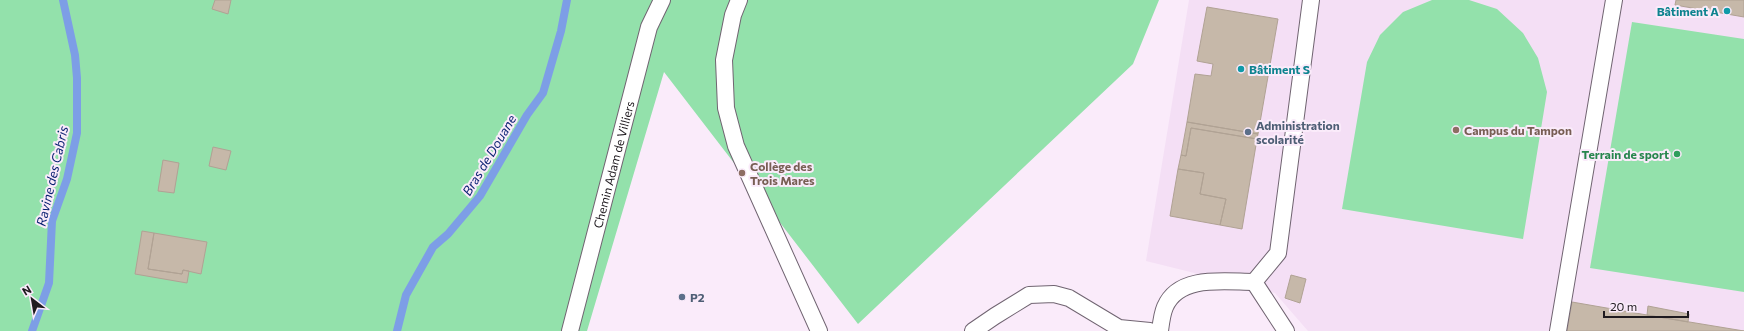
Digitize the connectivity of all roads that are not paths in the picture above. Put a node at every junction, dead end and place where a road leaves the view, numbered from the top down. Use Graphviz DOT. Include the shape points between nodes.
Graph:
graph roads {
  1 [pos="662,0"];
  2 [pos="739,0"];
  3 [pos="1311,0"];
  4 [pos="1614,0"];
  5 [pos="1254,282"];
  6 [pos="570,331"];
  7 [pos="820,331"];
  8 [pos="973,331"];
  9 [pos="1150,331"];
  10 [pos="1160,331"];
  11 [pos="1286,331"];
  12 [pos="1558,331"];
  1 -- 6 [label="lane, Chemin Adam de Villiers" via="649,26"];
  2 -- 7 [label="lane" via="733,15 724,60 726,108 736,146"];
  3 -- 5 [label="lane" via="1278,253"];
  4 -- 12 [label="lane"];
  5 -- 10 [label="lane" via="1193,284 1177,290 1165,307"];
  5 -- 11 [label="lane"];
  8 -- 9 [label="lane" via="1029,295 1054,294 1069,298 1119,328"];
}
